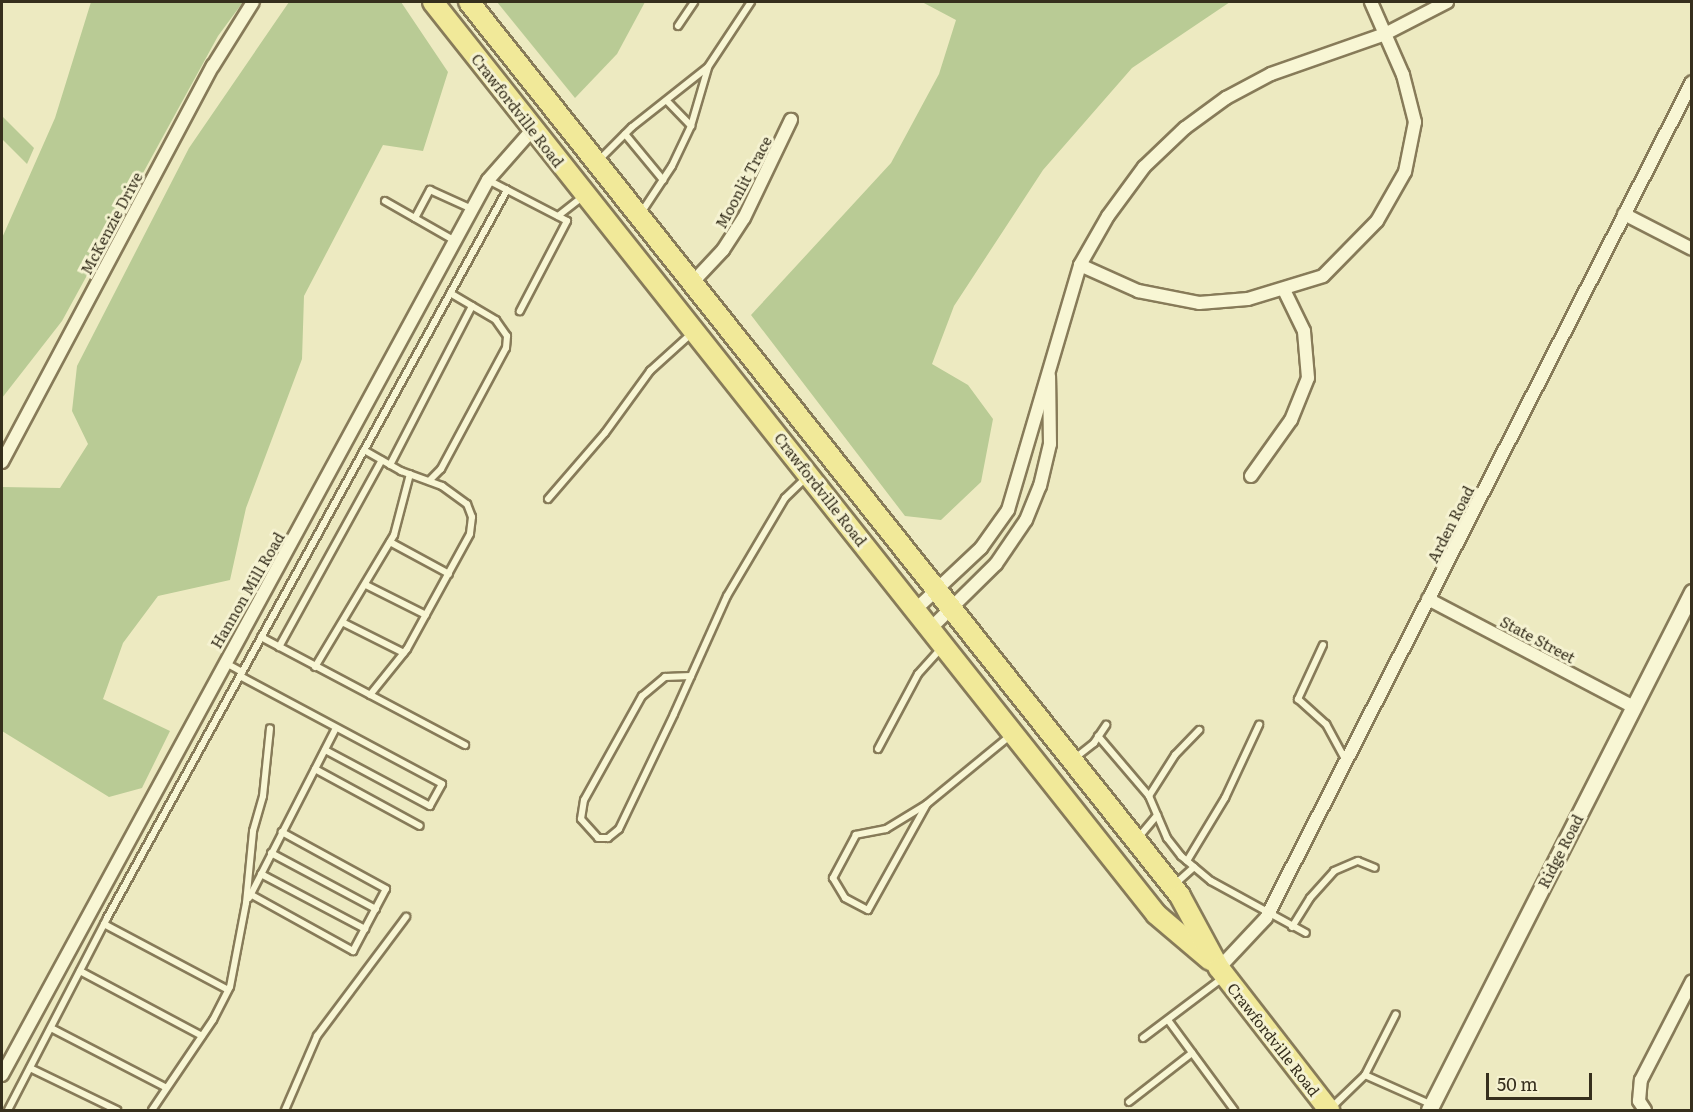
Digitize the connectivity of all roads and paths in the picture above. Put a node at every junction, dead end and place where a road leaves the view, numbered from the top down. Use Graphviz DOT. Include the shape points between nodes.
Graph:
graph roads {
  1 [pos="253,2"];
  2 [pos="433,2"];
  3 [pos="469,2"];
  4 [pos="694,2"];
  5 [pos="751,2"];
  6 [pos="1371,2"];
  7 [pos="1447,2"];
  8 [pos="678,26"];
  9 [pos="1384,34"];
  10 [pos="708,67"];
  11 [pos="1692,82"];
  12 [pos="534,84"];
  13 [pos="667,101"];
  14 [pos="791,120"];
  15 [pos="691,126"];
  16 [pos="533,129"];
  17 [pos="625,134"];
  18 [pos="585,146"];
  19 [pos="597,162"];
  20 [pos="488,180"];
  21 [pos="663,180"];
  22 [pos="507,190"];
  23 [pos="585,194"];
  24 [pos="385,201"];
  25 [pos="472,210"];
  26 [pos="1624,214"];
  27 [pos="640,215"];
  28 [pos="558,216"];
  29 [pos="415,218"];
  30 [pos="456,241"];
  31 [pos="1692,249"];
  32 [pos="1080,264"];
  33 [pos="693,282"];
  34 [pos="1284,290"];
  35 [pos="450,293"];
  36 [pos="472,306"];
  37 [pos="520,311"];
  38 [pos="694,331"];
  39 [pos="1049,359"];
  40 [pos="723,367"];
  41 [pos="784,397"];
  42 [pos="787,446"];
  43 [pos="364,450"];
  44 [pos="382,460"];
  45 [pos="2,462"];
  46 [pos="390,465"];
  47 [pos="410,474"];
  48 [pos="810,475"];
  49 [pos="1251,476"];
  50 [pos="849,478"];
  51 [pos="429,481"];
  52 [pos="1016,491"];
  53 [pos="1035,498"];
  54 [pos="548,499"];
  55 [pos="390,542"];
  56 [pos="448,574"];
  57 [pos="366,585"];
  58 [pos="937,590"];
  59 [pos="1692,592"];
  60 [pos="1428,599"];
  61 [pos="916,609"];
  62 [pos="952,609"];
  63 [pos="426,615"];
  64 [pos="344,623"];
  65 [pos="931,628"];
  66 [pos="261,638"];
  67 [pos="944,645"];
  68 [pos="1323,645"];
  69 [pos="279,647"];
  70 [pos="404,653"];
  71 [pos="223,662"];
  72 [pos="315,667"];
  73 [pos="241,674"];
  74 [pos="691,675"];
  75 [pos="370,695"];
  76 [pos="1634,707"];
  77 [pos="1106,725"];
  78 [pos="1259,725"];
  79 [pos="270,728"];
  80 [pos="336,728"];
  81 [pos="1200,730"];
  82 [pos="1013,733"];
  83 [pos="1098,736"];
  84 [pos="465,745"];
  85 [pos="878,749"];
  86 [pos="325,750"];
  87 [pos="1072,760"];
  88 [pos="1346,762"];
  89 [pos="315,769"];
  90 [pos="1149,796"];
  91 [pos="927,804"];
  92 [pos="1157,816"];
  93 [pos="420,826"];
  94 [pos="282,832"];
  95 [pos="1136,841"];
  96 [pos="271,853"];
  97 [pos="1187,861"];
  98 [pos="1194,867"];
  99 [pos="1375,868"];
  100 [pos="261,874"];
  101 [pos="1173,886"];
  102 [pos="250,894"];
  103 [pos="246,903"];
  104 [pos="376,909"];
  105 [pos="1268,915"];
  106 [pos="406,917"];
  107 [pos="104,924"];
  108 [pos="1292,927"];
  109 [pos="365,929"];
  110 [pos="1306,933"];
  111 [pos="80,971"];
  112 [pos="1222,972"];
  113 [pos="1692,981"];
  114 [pos="228,990"];
  115 [pos="1396,1014"];
  116 [pos="1168,1020"];
  117 [pos="51,1028"];
  118 [pos="202,1036"];
  119 [pos="1143,1038"];
  120 [pos="1192,1053"];
  121 [pos="30,1068"];
  122 [pos="1365,1075"];
  123 [pos="2,1076"];
  124 [pos="165,1087"];
  125 [pos="1129,1102"];
  126 [pos="1430,1108"];
  127 [pos="1643,1108"];
  128 [pos="8,1110"];
  129 [pos="117,1110"];
  130 [pos="152,1110"];
  131 [pos="285,1110"];
  132 [pos="1234,1110"];
  133 [pos="1329,1110"];
  1 -- 45 [label="street, McKenzie Drive" via="213,66"];
  2 -- 16 [label="main road, Crawfordville Road"];
  3 -- 12 [label="main road, Crawfordville Road"];
  4 -- 8 [label="lane"];
  5 -- 10 [label="lane"];
  6 -- 9 [label="street"];
  7 -- 9 [label="street"];
  9 -- 32 [label="street" via="1271,74 1226,98 1185,128 1144,167 1108,216"];
  9 -- 34 [label="street" via="1403,75 1415,122 1405,172 1377,221 1323,276"];
  10 -- 13 [label="lane"];
  10 -- 15 [label="lane"];
  11 -- 26 [label="street, Arden Road"];
  12 -- 16 [label="main road" via="537,100"];
  12 -- 18 [label="main road, Crawfordville Road"];
  13 -- 15 [label="lane"];
  13 -- 17 [label="lane"];
  14 -- 33 [label="street, Moonlit Trace" via="744,218 723,250"];
  15 -- 21 [label="lane"];
  16 -- 18 [label="main road"];
  16 -- 20 [label="street, Hannon Mill Road"];
  16 -- 23 [label="main road, Crawfordville Road"];
  17 -- 19 [label="lane"];
  17 -- 21 [label="lane"];
  18 -- 19 [label="main road, Crawfordville Road"];
  19 -- 27 [label="main road, Crawfordville Road"];
  20 -- 22 [label="lane"];
  20 -- 25 [label="street, Hannon Mill Road"];
  21 -- 27 [label="lane"];
  22 -- 28 [label="lane"];
  22 -- 35 [label="lane"];
  23 -- 28 [label="lane"];
  23 -- 38 [label="main road, Crawfordville Road"];
  24 -- 29 [label="lane"];
  25 -- 29 [label="lane" via="430,190"];
  25 -- 30 [label="street, Hannon Mill Road"];
  26 -- 31 [label="street"];
  26 -- 60 [label="street, Arden Road"];
  27 -- 33 [label="main road, Crawfordville Road"];
  28 -- 37 [label="lane" via="567,221"];
  29 -- 30 [label="lane"];
  30 -- 71 [label="street, Hannon Mill Road"];
  32 -- 34 [label="street" via="1138,291 1188,302 1248,299"];
  32 -- 39 [label="street"];
  33 -- 41 [label="main road, Crawfordville Road"];
  34 -- 49 [label="street" via="1304,331 1308,378 1291,420"];
  35 -- 36 [label="lane"];
  35 -- 43 [label="lane"];
  36 -- 46 [label="lane"];
  36 -- 51 [label="lane" via="502,327 506,348 441,469"];
  38 -- 40 [label="main road, Crawfordville Road"];
  38 -- 54 [label="lane" via="650,371 605,433"];
  39 -- 52 [label="street"];
  39 -- 53 [label="street" via="1050,444"];
  40 -- 41 [label="main road" via="745,382"];
  40 -- 42 [label="main road, Crawfordville Road"];
  41 -- 50 [label="main road, Crawfordville Road"];
  42 -- 48 [label="main road, Crawfordville Road"];
  42 -- 50 [label="main road" via="819,458"];
  43 -- 44 [label="lane"];
  43 -- 66 [label="lane"];
  44 -- 46 [label="lane"];
  44 -- 69 [label="lane"];
  46 -- 47 [label="lane"];
  47 -- 51 [label="lane"];
  47 -- 55 [label="lane"];
  48 -- 61 [label="main road, Crawfordville Road"];
  48 -- 74 [label="lane" via="785,498 727,596"];
  50 -- 58 [label="main road, Crawfordville Road"];
  51 -- 56 [label="lane" via="468,504 472,517 470,534"];
  52 -- 53 [label="street"];
  52 -- 58 [label="street" via="996,530"];
  53 -- 62 [label="street" via="1016,538 986,576"];
  55 -- 56 [label="lane"];
  55 -- 57 [label="lane"];
  56 -- 63 [label="lane"];
  57 -- 63 [label="lane"];
  57 -- 64 [label="lane"];
  58 -- 61 [label="street"];
  58 -- 62 [label="main road, Crawfordville Road"];
  59 -- 76 [label="street, Ridge Road"];
  60 -- 76 [label="street, State Street"];
  60 -- 88 [label="street, Arden Road"];
  61 -- 65 [label="main road, Crawfordville Road"];
  62 -- 65 [label="street"];
  62 -- 87 [label="main road, Crawfordville Road"];
  63 -- 70 [label="lane"];
  64 -- 70 [label="lane"];
  64 -- 72 [label="lane"];
  65 -- 67 [label="main road, Crawfordville Road"];
  66 -- 69 [label="lane"];
  66 -- 73 [label="lane"];
  67 -- 82 [label="main road, Crawfordville Road"];
  67 -- 85 [label="lane" via="918,674"];
  68 -- 88 [label="lane" via="1298,699 1326,724"];
  69 -- 72 [label="lane"];
  70 -- 75 [label="lane"];
  71 -- 73 [label="lane"];
  71 -- 123 [label="street, Hannon Mill Road"];
  72 -- 75 [label="lane"];
  73 -- 80 [label="lane"];
  73 -- 107 [label="lane"];
  74 -- 74 [label="lane" via="619,829 608,838 598,838 581,819 584,800 642,696 665,677"];
  75 -- 84 [label="lane"];
  76 -- 126 [label="street, Ridge Road"];
  77 -- 83 [label="lane"];
  78 -- 97 [label="lane" via="1225,798"];
  79 -- 103 [label="lane"];
  80 -- 86 [label="lane"];
  80 -- 86 [label="lane" via="442,784 430,806"];
  81 -- 90 [label="lane" via="1175,755"];
  82 -- 91 [label="lane"];
  82 -- 112 [label="main road, Crawfordville Road" via="1156,914"];
  83 -- 87 [label="lane"];
  83 -- 90 [label="lane"];
  86 -- 89 [label="lane"];
  87 -- 95 [label="main road, Crawfordville Road"];
  88 -- 105 [label="street, Arden Road"];
  89 -- 93 [label="lane"];
  89 -- 94 [label="lane"];
  90 -- 92 [label="lane"];
  91 -- 91 [label="lane" via="868,910 845,898 833,878 856,835 886,829"];
  92 -- 95 [label="lane"];
  92 -- 97 [label="lane" via="1167,838"];
  94 -- 96 [label="lane"];
  94 -- 104 [label="lane" via="386,889"];
  95 -- 101 [label="main road, Crawfordville Road"];
  96 -- 100 [label="lane"];
  96 -- 104 [label="lane"];
  97 -- 98 [label="lane"];
  98 -- 101 [label="lane"];
  98 -- 105 [label="lane" via="1211,882"];
  99 -- 108 [label="lane" via="1358,861 1335,871 1310,898"];
  100 -- 102 [label="lane"];
  100 -- 109 [label="lane"];
  101 -- 112 [label="main road, Crawfordville Road"];
  102 -- 103 [label="lane"];
  102 -- 109 [label="lane" via="353,951"];
  103 -- 114 [label="lane"];
  104 -- 109 [label="lane"];
  105 -- 108 [label="lane"];
  105 -- 112 [label="street, Arden Road"];
  106 -- 131 [label="lane" via="317,1036"];
  107 -- 111 [label="lane"];
  107 -- 114 [label="lane"];
  108 -- 110 [label="lane"];
  111 -- 117 [label="lane"];
  111 -- 118 [label="lane"];
  112 -- 116 [label="lane"];
  112 -- 133 [label="main road, Crawfordville Road"];
  113 -- 127 [label="street" via="1641,1080"];
  114 -- 118 [label="lane"];
  115 -- 122 [label="lane"];
  116 -- 119 [label="lane"];
  116 -- 120 [label="lane"];
  117 -- 121 [label="lane"];
  117 -- 124 [label="lane"];
  118 -- 124 [label="lane"];
  120 -- 125 [label="lane"];
  120 -- 132 [label="lane"];
  121 -- 128 [label="lane"];
  121 -- 129 [label="lane"];
  122 -- 126 [label="lane"];
  122 -- 133 [label="lane"];
  124 -- 130 [label="lane"];
}
